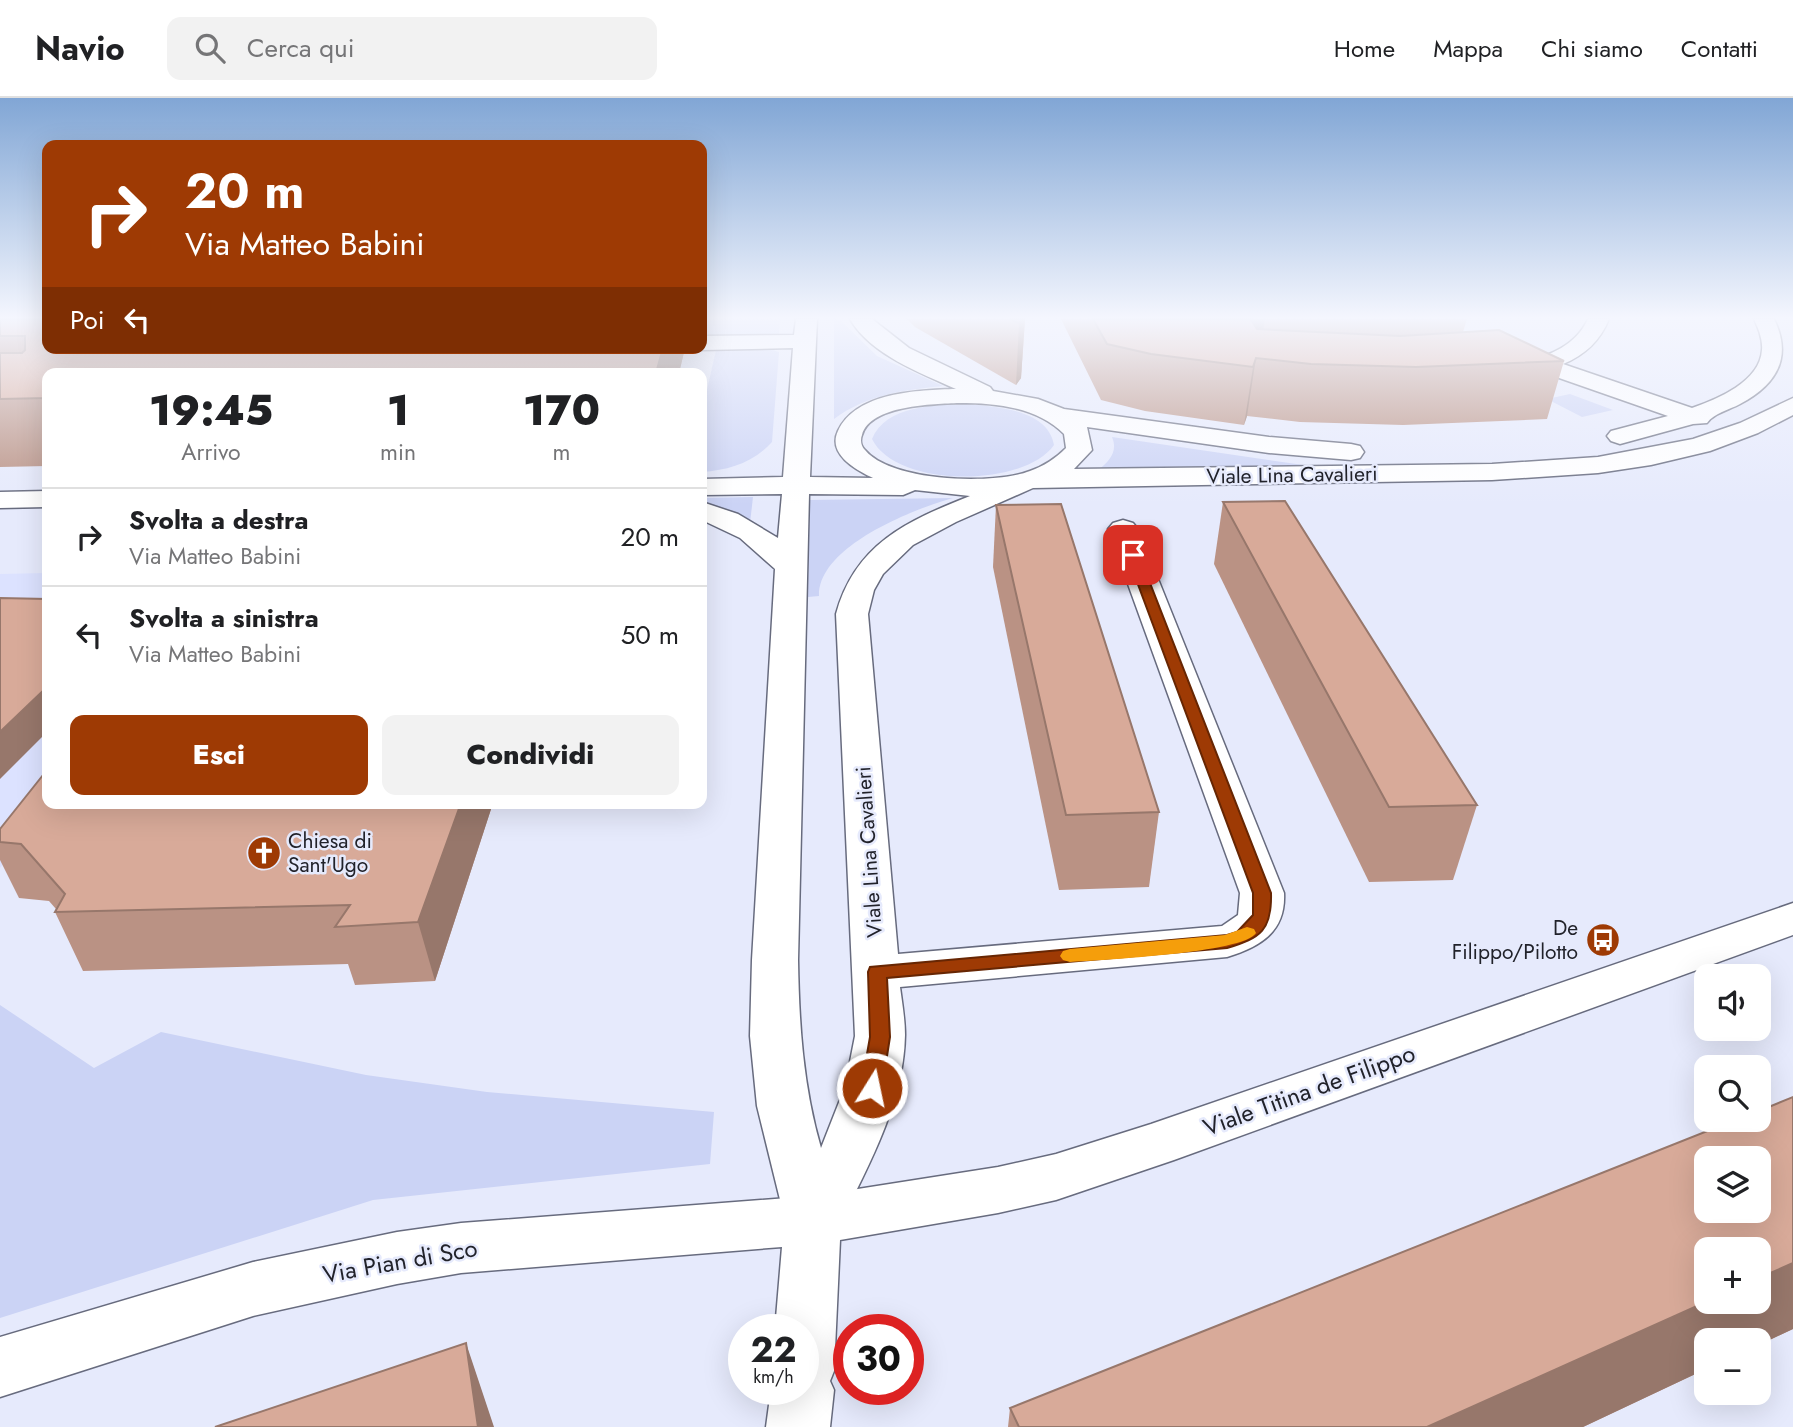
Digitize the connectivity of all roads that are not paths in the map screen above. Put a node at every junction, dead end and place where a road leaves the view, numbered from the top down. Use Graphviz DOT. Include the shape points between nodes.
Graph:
graph roads {
  1 [pos="801,381"];
  2 [pos="961,381"];
  3 [pos="1588,381"];
  4 [pos="1756,381"];
  5 [pos="994,397"];
  6 [pos="1793,405"];
  7 [pos="1059,416"];
  8 [pos="1691,416"];
  9 [pos="854,425"];
  10 [pos="1736,432"];
  11 [pos="795,467"];
  12 [pos="707,480"];
  13 [pos="1031,480"];
  14 [pos="707,486"];
  15 [pos="973,487"];
  16 [pos="42,499"];
  17 [pos="0,500"];
  18 [pos="707,513"];
  19 [pos="1123,529"];
  20 [pos="791,568"];
  21 [pos="1793,918"];
  22 [pos="877,972"];
  23 [pos="813,1220"];
  24 [pos="807,1314"];
  25 [pos="0,1367"];
  26 [pos="800,1405"];
  27 [pos="798,1427"];
  1 -- 11 [label="street"];
  2 -- 5 [label="street"];
  3 -- 8 [label="street"];
  4 -- 8 [label="street, Viale Lina Cavalieri" via="1727,401"];
  5 -- 7 [label="street, Viale Lina Cavalieri"];
  5 -- 9 [label="street" via="909,400 876,410"];
  6 -- 10 [label="street, Viale Lina Cavalieri"];
  7 -- 8 [label="street, Viale Lina Cavalieri" via="1303,449 1443,454 1576,444"];
  7 -- 13 [label="street" via="1077,432 1079,450 1063,467"];
  8 -- 10 [label="street"];
  9 -- 11 [label="street"];
  9 -- 15 [label="street" via="848,442 851,451 871,467 927,484"];
  10 -- 13 [label="street, Viale Lina Cavalieri" via="1629,460 1544,470"];
  11 -- 12 [label="street" via="750,467"];
  11 -- 14 [label="street"];
  11 -- 15 [label="street"];
  11 -- 20 [label="street"];
  13 -- 15 [label="street"];
  13 -- 22 [label="street, Viale Lina Cavalieri" via="907,536 873,565 856,591 852,614"];
  16 -- 17 [label="street"];
  18 -- 20 [label="street" via="749,529"];
  19 -- 22 [label="street" via="1262,893 1258,923 1243,936 1227,941"];
  20 -- 23 [label="street" via="775,1036 783,1105"];
  21 -- 23 [label="street, Viale Titina de Filippo" via="1095,1166 998,1190"];
  22 -- 23 [label="street, Viale Lina Cavalieri" via="880,1037 872,1088 860,1125"];
  23 -- 24 [label="street"];
  23 -- 25 [label="street, Via Pian di Sco" via="461,1248 397,1258 253,1289"];
  26 -- 27 [label="street"];
}
